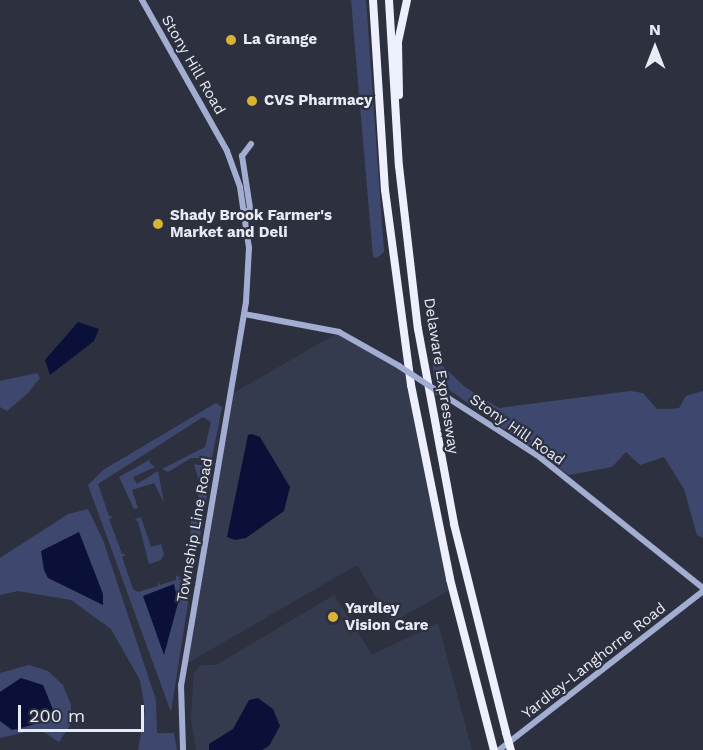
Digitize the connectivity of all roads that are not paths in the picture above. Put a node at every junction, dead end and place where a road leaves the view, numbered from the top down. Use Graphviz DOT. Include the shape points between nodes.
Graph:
graph roads {
  1 [pos="142,0"];
  2 [pos="371,0"];
  3 [pos="389,0"];
  4 [pos="407,0"];
  5 [pos="251,144"];
  6 [pos="246,216"];
  7 [pos="244,314"];
  8 [pos="418,327"];
  9 [pos="703,589"];
  10 [pos="495,748"];
  11 [pos="183,750"];
  12 [pos="511,750"];
  1 -- 6 [label="street, Stony Hill Road" via="217,130 237,176"];
  2 -- 10 [label="highway, Delaware Expressway" via="385,190 411,385 447,568"];
  3 -- 8 [label="highway, Delaware Expressway" via="399,166"];
  4 -- 8 [label="highway" via="398,42 399,82"];
  5 -- 6 [label="street" via="242,156 250,208"];
  6 -- 7 [label="street, Stony Hill Road" via="249,261"];
  7 -- 9 [label="street, Stony Hill Road, bridge" via="339,332 399,366 527,448"];
  7 -- 11 [label="street, Township Line Road" via="181,685"];
  8 -- 12 [label="highway, Delaware Expressway, bridge" via="454,524"];
  9 -- 10 [label="street, Yardley-Langhorne Road"];
}
